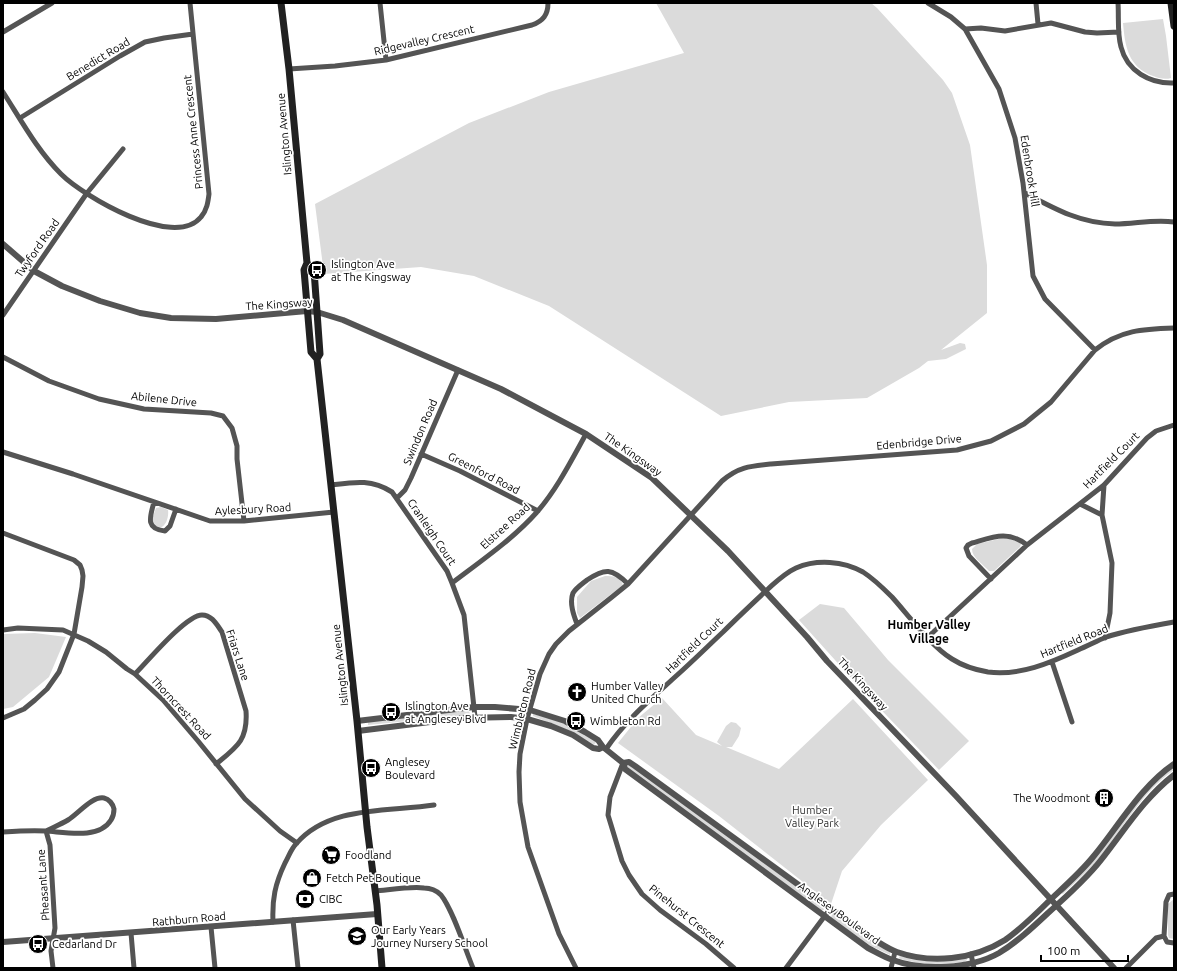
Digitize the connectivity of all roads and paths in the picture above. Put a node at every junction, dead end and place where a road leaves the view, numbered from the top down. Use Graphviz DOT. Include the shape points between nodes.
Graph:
graph roads {
  1 [pos="52,3"];
  2 [pos="190,3"];
  3 [pos="281,3"];
  4 [pos="380,3"];
  5 [pos="548,3"];
  6 [pos="928,3"];
  7 [pos="1036,3"];
  8 [pos="1118,3"];
  9 [pos="1171,3"];
  10 [pos="1038,24"];
  11 [pos="1174,26"];
  12 [pos="965,29"];
  13 [pos="3,32"];
  14 [pos="1120,32"];
  15 [pos="193,34"];
  16 [pos="386,60"];
  17 [pos="289,68"];
  18 [pos="1174,83"];
  19 [pos="3,92"];
  20 [pos="20,118"];
  21 [pos="123,149"];
  22 [pos="1025,193"];
  23 [pos="87,194"];
  24 [pos="1174,222"];
  25 [pos="3,244"];
  26 [pos="307,263"];
  27 [pos="34,270"];
  28 [pos="307,311"];
  29 [pos="317,312"];
  30 [pos="3,314"];
  31 [pos="1174,328"];
  32 [pos="1095,350"];
  33 [pos="3,357"];
  34 [pos="317,359"];
  35 [pos="458,370"];
  36 [pos="1174,425"];
  37 [pos="586,434"];
  38 [pos="3,452"];
  39 [pos="421,454"];
  40 [pos="331,485"];
  41 [pos="1104,485"];
  42 [pos="397,498"];
  43 [pos="154,502"];
  44 [pos="1080,504"];
  45 [pos="176,509"];
  46 [pos="538,511"];
  47 [pos="334,512"];
  48 [pos="690,515"];
  49 [pos="1102,515"];
  50 [pos="244,521"];
  51 [pos="3,533"];
  52 [pos="1027,545"];
  53 [pos="991,579"];
  54 [pos="452,583"];
  55 [pos="628,584"];
  56 [pos="765,592"];
  57 [pos="1174,622"];
  58 [pos="577,624"];
  59 [pos="3,630"];
  60 [pos="74,634"];
  61 [pos="928,637"];
  62 [pos="1105,638"];
  63 [pos="1052,662"];
  64 [pos="135,674"];
  65 [pos="474,707"];
  66 [pos="530,710"];
  67 [pos="475,717"];
  68 [pos="3,718"];
  69 [pos="528,719"];
  70 [pos="357,721"];
  71 [pos="1072,722"];
  72 [pos="358,731"];
  73 [pos="604,748"];
  74 [pos="622,763"];
  75 [pos="216,764"];
  76 [pos="1174,764"];
  77 [pos="1174,775"];
  78 [pos="434,805"];
  79 [pos="365,812"];
  80 [pos="46,830"];
  81 [pos="3,832"];
  82 [pos="297,843"];
  83 [pos="375,891"];
  84 [pos="1174,894"];
  85 [pos="1050,900"];
  86 [pos="1056,906"];
  87 [pos="830,909"];
  88 [pos="377,914"];
  89 [pos="825,915"];
  90 [pos="293,920"];
  91 [pos="273,922"];
  92 [pos="211,927"];
  93 [pos="131,933"];
  94 [pos="1164,936"];
  95 [pos="54,938"];
  96 [pos="3,942"];
  97 [pos="1174,943"];
  98 [pos="895,952"];
  99 [pos="971,954"];
  100 [pos="893,960"];
  101 [pos="973,965"];
  102 [pos="53,968"];
  103 [pos="134,968"];
  104 [pos="215,968"];
  105 [pos="298,968"];
  106 [pos="382,968"];
  107 [pos="473,968"];
  108 [pos="576,968"];
  109 [pos="734,968"];
  110 [pos="786,968"];
  111 [pos="891,968"];
  112 [pos="1114,968"];
  113 [pos="1126,968"];
  1 -- 13 [label="street"];
  2 -- 15 [label="street, Princess Anne Crescent"];
  3 -- 17 [label="main road, Islington Avenue"];
  4 -- 16 [label="street"];
  5 -- 16 [label="street, Ridgevalley Crescent" via="546,16 540,22"];
  6 -- 12 [label="street, Edenbrook Hill"];
  7 -- 10 [label="street"];
  8 -- 14 [label="street"];
  9 -- 11 [label="main road"];
  10 -- 12 [label="street" via="1005,31"];
  10 -- 14 [label="street" via="1051,23 1085,32"];
  12 -- 22 [label="street, Edenbrook Hill" via="1004,99 1015,138"];
  14 -- 18 [label="street" via="1120,46 1136,72 1150,80"];
  15 -- 20 [label="street, Benedict Road" via="145,42"];
  15 -- 23 [label="street, Princess Anne Crescent" via="209,194 206,208 200,218 184,226 162,226 126,216"];
  16 -- 17 [label="street, Ridgevalley Crescent"];
  17 -- 26 [label="main road, Islington Avenue"];
  19 -- 20 [label="street, Princess Anne Crescent"];
  20 -- 23 [label="street, Princess Anne Crescent" via="53,166"];
  21 -- 23 [label="street, Twyford Road"];
  22 -- 24 [label="street" via="1083,220 1112,224"];
  22 -- 32 [label="street, Edenbrook Hill" via="1031,266 1036,284 1049,303"];
  23 -- 27 [label="street, Twyford Road"];
  25 -- 27 [label="street, The Kingsway"];
  26 -- 28 [label="main road, Islington Avenue" via="304,270"];
  26 -- 29 [label="main road, Islington Avenue" via="314,270"];
  27 -- 28 [label="street, The Kingsway" via="62,286 100,301 156,316 216,319"];
  27 -- 30 [label="street, Twyford Road"];
  28 -- 29 [label="street, The Kingsway"];
  28 -- 34 [label="main road, Islington Avenue" via="311,352"];
  29 -- 34 [label="main road, Islington Avenue" via="320,354"];
  29 -- 35 [label="street, The Kingsway" via="344,320"];
  31 -- 32 [label="street, Edenbridge Drive" via="1125,333 1112,338"];
  32 -- 48 [label="street, Edenbridge Drive" via="1051,402 1024,424 991,441 957,450 749,466 729,474"];
  33 -- 50 [label="street, Abilene Drive" via="49,381 99,399 144,409 224,416 236,438"];
  34 -- 40 [label="main road, Islington Avenue"];
  35 -- 37 [label="street, The Kingsway" via="501,389"];
  35 -- 39 [label="street, Swindon Road"];
  36 -- 41 [label="street, Hartfield Court" via="1156,431 1147,438"];
  37 -- 46 [label="street, Elstree Road" via="554,490"];
  37 -- 48 [label="street, The Kingsway" via="652,478"];
  38 -- 43 [label="street, Aylesbury Road"];
  39 -- 42 [label="street, Swindon Road" via="405,490"];
  39 -- 46 [label="street, Greenford Road"];
  40 -- 42 [label="street, Cranleigh Court" via="370,482 383,486"];
  40 -- 47 [label="main road, Islington Avenue"];
  41 -- 44 [label="street, Hartfield Court"];
  41 -- 49 [label="street"];
  42 -- 54 [label="street, Cranleigh Court" via="447,571"];
  43 -- 45 [label="street, Aylesbury Road"];
  43 -- 45 [label="street" via="150,520 157,530 165,531 170,526"];
  44 -- 49 [label="street"];
  44 -- 52 [label="street, Hartfield Court"];
  45 -- 50 [label="street, Aylesbury Road" via="210,521"];
  46 -- 54 [label="street, Elstree Road" via="491,553"];
  47 -- 50 [label="street, Aylesbury Road"];
  47 -- 70 [label="main road, Islington Avenue"];
  48 -- 55 [label="street, Wimbleton Road"];
  48 -- 56 [label="street, The Kingsway" via="728,551"];
  49 -- 62 [label="street" via="1112,563 1110,613"];
  51 -- 60 [label="street" via="74,560 80,566 83,580"];
  52 -- 53 [label="street, Hartfield Court"];
  52 -- 53 [label="street" via="1015,538 1002,536 968,545 966,548 969,556"];
  53 -- 61 [label="street, Hartfield Court"];
  54 -- 65 [label="street, Cranleigh Court" via="464,615"];
  55 -- 58 [label="street, Wimbleton Road"];
  55 -- 58 [label="street" via="614,572 608,571 601,572 580,586 572,598"];
  56 -- 61 [label="street, Hartfield Road" via="796,568 817,562 844,565 863,572 880,586"];
  56 -- 73 [label="street, Hartfield Court" via="634,714"];
  56 -- 85 [label="street, The Kingsway"];
  57 -- 62 [label="street, Hartfield Road" via="1152,625"];
  58 -- 66 [label="street, Wimbleton Road" via="556,644 545,662"];
  59 -- 60 [label="street, Thorncrest Road" via="56,629"];
  60 -- 64 [label="street, Thorncrest Road" via="106,652"];
  60 -- 68 [label="street" via="59,672 47,689 24,709"];
  61 -- 63 [label="street, Hartfield Road" via="953,660 987,671 1010,672"];
  62 -- 63 [label="street, Hartfield Road"];
  63 -- 71 [label="street"];
  64 -- 75 [label="street, Thorncrest Road" via="163,700"];
  64 -- 75 [label="street, Friars Lane" via="189,619 202,615 208,616 216,623 222,632 246,711 246,720 243,735 235,749"];
  65 -- 66 [label="street, Anglesey Boulevard"];
  65 -- 67 [label="street, Cranleigh Court"];
  65 -- 70 [label="street, Anglesey Boulevard"];
  66 -- 69 [label="street, Wimbleton Road"];
  66 -- 73 [label="street, Anglesey Boulevard" via="572,725 598,740"];
  67 -- 69 [label="street, Anglesey Boulevard"];
  67 -- 72 [label="street, Anglesey Boulevard"];
  69 -- 73 [label="street, Anglesey Boulevard" via="561,730 593,748"];
  69 -- 108 [label="street, Wimbleton Road" via="520,754 519,772 523,825 558,934"];
  70 -- 72 [label="main road, Islington Avenue"];
  72 -- 79 [label="main road, Islington Avenue"];
  73 -- 74 [label="street, Anglesey Boulevard"];
  74 -- 87 [label="street, Anglesey Boulevard" via="629,762"];
  74 -- 89 [label="street, Anglesey Boulevard" via="624,769 632,775"];
  74 -- 109 [label="street, Pinehurst Crescent" via="610,797 608,814 622,861 629,875 642,894 660,910"];
  75 -- 82 [label="street, Thorncrest Road" via="245,799"];
  76 -- 85 [label="street, Anglesey Boulevard" via="1147,787 1092,859"];
  77 -- 86 [label="street, Anglesey Boulevard" via="1154,792 1100,862"];
  78 -- 79 [label="street"];
  79 -- 82 [label="street" via="330,820 316,827"];
  79 -- 83 [label="main road, Islington Avenue"];
  80 -- 80 [label="street" via="56,833 100,830 106,827 112,818 113,806 106,799 96,799 69,820"];
  80 -- 81 [label="street"];
  80 -- 95 [label="street, Pheasant Lane" via="50,845"];
  82 -- 91 [label="street" via="284,865 275,891 272,905"];
  83 -- 88 [label="main road, Islington Avenue"];
  83 -- 107 [label="street" via="423,887 439,894 446,902"];
  84 -- 94 [label="street" via="1169,895 1166,902"];
  85 -- 86 [label="street, The Kingsway"];
  85 -- 99 [label="street, Anglesey Boulevard" via="1004,940"];
  86 -- 101 [label="street, Anglesey Boulevard" via="998,954"];
  86 -- 112 [label="street, The Kingsway"];
  87 -- 89 [label="street"];
  87 -- 98 [label="street, Anglesey Boulevard"];
  88 -- 90 [label="street, Rathburn Road"];
  88 -- 106 [label="main road, Islington Avenue"];
  89 -- 100 [label="street, Anglesey Boulevard" via="868,948"];
  89 -- 110 [label="street"];
  90 -- 91 [label="street, Rathburn Road"];
  90 -- 105 [label="street"];
  91 -- 92 [label="street, Rathburn Road"];
  92 -- 93 [label="street, Rathburn Road"];
  92 -- 104 [label="street"];
  93 -- 95 [label="street, Rathburn Road"];
  93 -- 103 [label="street"];
  94 -- 97 [label="street" via="1167,942"];
  94 -- 113 [label="street" via="1156,938"];
  95 -- 96 [label="street, Rathburn Road"];
  95 -- 102 [label="street, Pheasant Lane" via="51,951"];
  98 -- 99 [label="street, Anglesey Boulevard" via="934,959"];
  98 -- 100 [label="street"];
  99 -- 101 [label="street"];
  100 -- 101 [label="street, Anglesey Boulevard" via="930,968"];
  100 -- 111 [label="street"];
}
